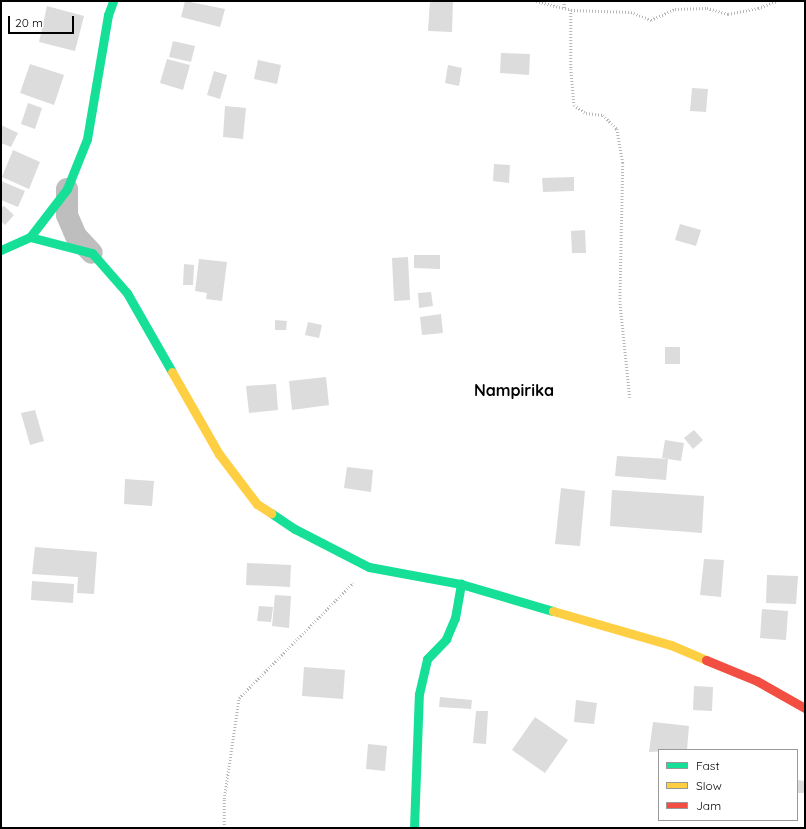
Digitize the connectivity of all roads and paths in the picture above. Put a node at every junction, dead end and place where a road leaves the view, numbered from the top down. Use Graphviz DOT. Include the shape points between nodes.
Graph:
graph roads {
  1 [pos="113,1"];
  2 [pos="536,1"];
  3 [pos="564,1"];
  4 [pos="777,1"];
  5 [pos="564,8"];
  6 [pos="571,10"];
  7 [pos="67,189"];
  8 [pos="30,237"];
  9 [pos="1,250"];
  10 [pos="92,253"];
  11 [pos="630,397"];
  12 [pos="369,567"];
  13 [pos="461,584"];
  14 [pos="805,708"];
  15 [pos="224,828"];
  16 [pos="414,828"];
  1 -- 7 [label="street" via="108,15 87,139"];
  2 -- 5 [label="path"];
  3 -- 5 [label="path"];
  4 -- 6 [label="path" via="728,14 706,8 675,10 651,20 631,12"];
  5 -- 6 [label="path"];
  6 -- 11 [label="path" via="574,105 586,113 603,115 617,129 622,156 620,301"];
  7 -- 8 [label="street"];
  7 -- 10 [label="street" via="66,215 76,236"];
  8 -- 9 [label="street"];
  8 -- 10 [label="street"];
  10 -- 12 [label="street" via="127,293 219,454 257,504 295,529"];
  12 -- 13 [label="street"];
  12 -- 15 [label="path" via="239,698 224,799"];
  13 -- 14 [label="street" via="671,645 757,681"];
  13 -- 16 [label="street" via="455,618 446,638 427,659 419,694"];
}
